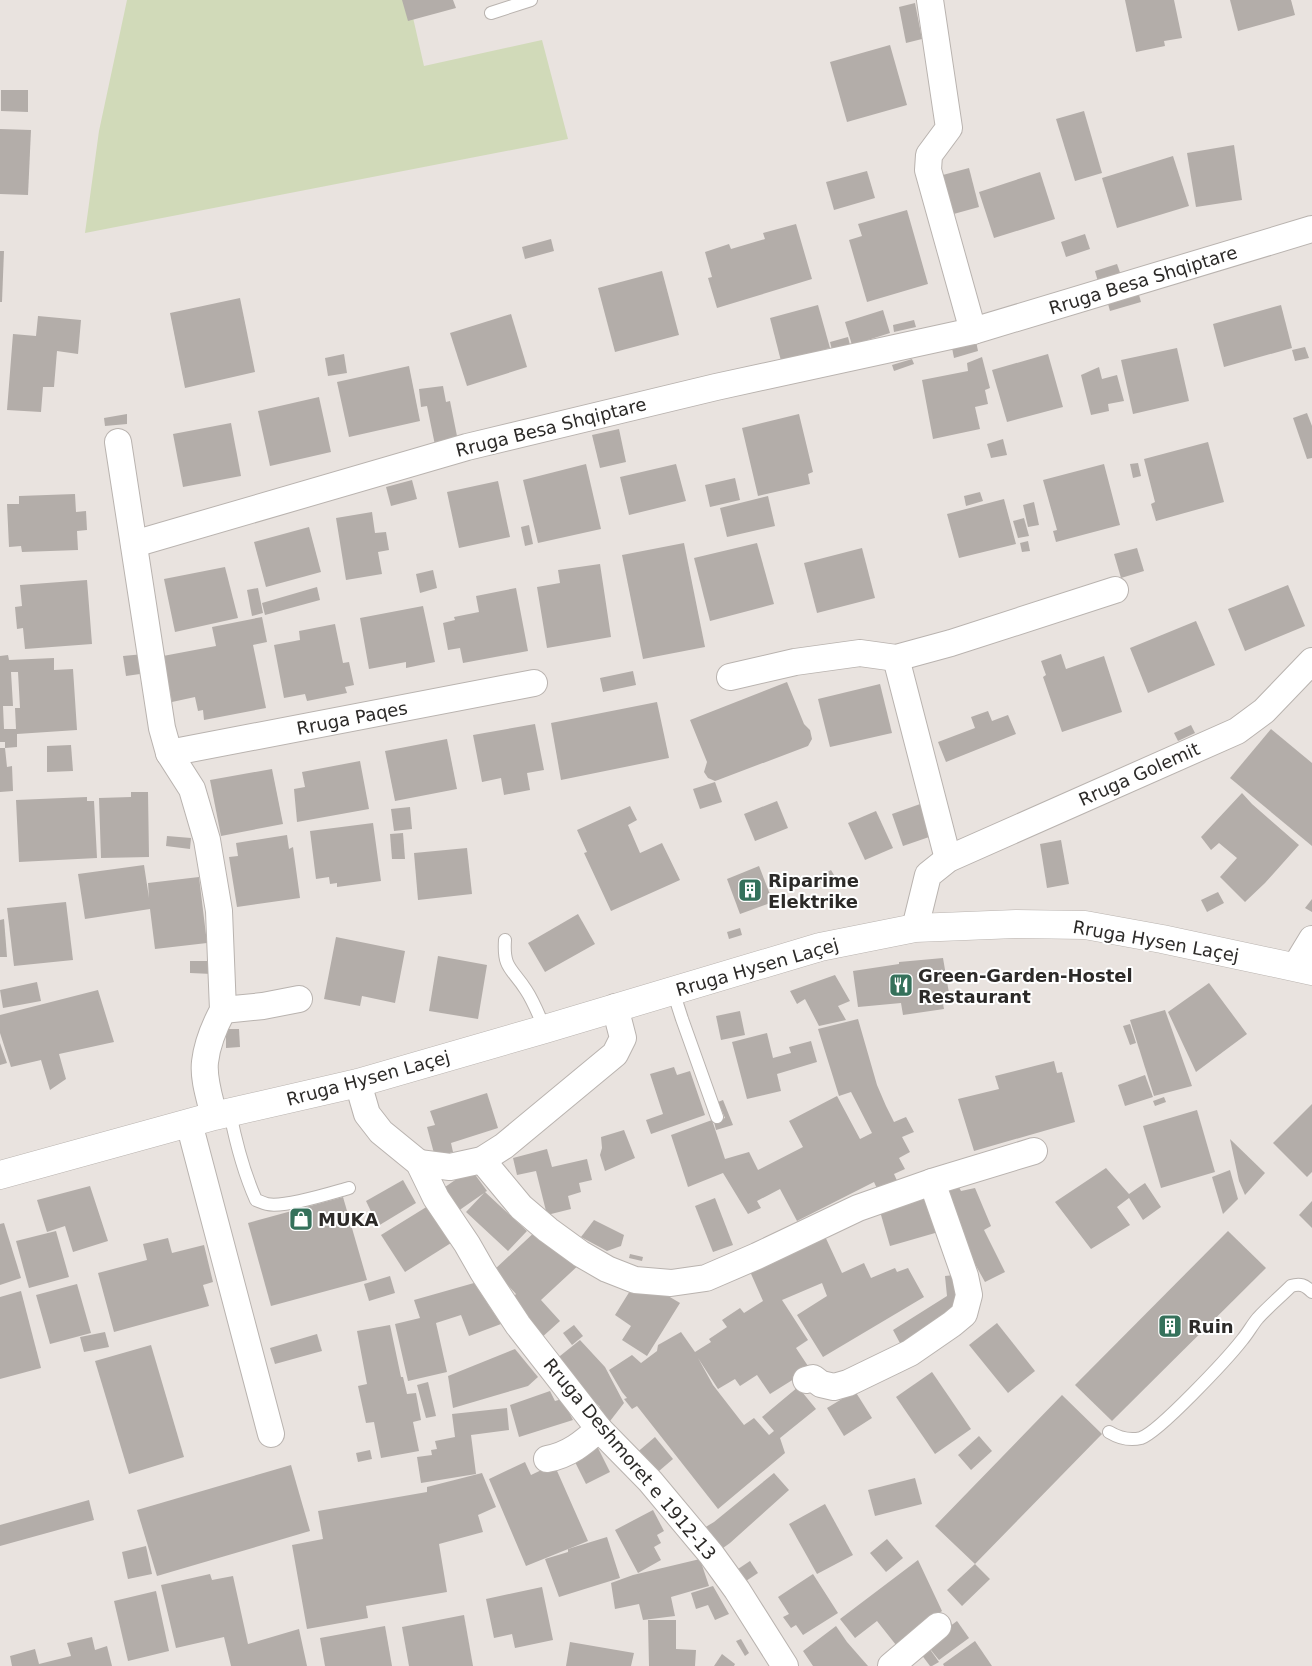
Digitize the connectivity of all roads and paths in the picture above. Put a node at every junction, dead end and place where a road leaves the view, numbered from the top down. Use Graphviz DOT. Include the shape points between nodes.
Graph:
graph roads {
  1 [pos="531,0"];
  2 [pos="930,0"];
  3 [pos="491,13"];
  4 [pos="1312,229"];
  5 [pos="973,331"];
  6 [pos="118,442"];
  7 [pos="134,544"];
  8 [pos="1115,590"];
  9 [pos="896,658"];
  10 [pos="1312,661"];
  11 [pos="730,677"];
  12 [pos="534,682"];
  13 [pos="170,753"];
  14 [pos="948,859"];
  15 [pos="915,928"];
  16 [pos="1312,939"];
  17 [pos="505,940"];
  18 [pos="1303,969"];
  19 [pos="673,990"];
  20 [pos="299,999"];
  21 [pos="615,1007"];
  22 [pos="223,1010"];
  23 [pos="545,1029"];
  24 [pos="358,1082"];
  25 [pos="717,1117"];
  26 [pos="211,1118"];
  27 [pos="1034,1151"];
  28 [pos="482,1160"];
  29 [pos="419,1163"];
  30 [pos="0,1175"];
  31 [pos="932,1182"];
  32 [pos="349,1188"];
  33 [pos="1312,1292"];
  34 [pos="806,1380"];
  35 [pos="599,1429"];
  36 [pos="1109,1432"];
  37 [pos="271,1434"];
  38 [pos="547,1459"];
  39 [pos="938,1626"];
  40 [pos="785,1666"];
  41 [pos="891,1666"];
  1 -- 3 [label="lane"];
  2 -- 5 [label="street" via="949,128 929,155 928,170"];
  4 -- 5 [label="street, Rruga Besa Shqiptare"];
  5 -- 7 [label="street, Rruga Besa Shqiptare" via="716,386 467,447"];
  6 -- 7 [label="street"];
  7 -- 13 [label="street" via="162,728"];
  8 -- 9 [label="street"];
  9 -- 11 [label="street" via="860,653 795,662"];
  9 -- 14 [label="street"];
  10 -- 14 [label="street, Rruga Golemit" via="1264,711 1236,731"];
  12 -- 13 [label="street, Rruga Paqes"];
  13 -- 22 [label="street" via="192,789 207,840 219,910"];
  14 -- 15 [label="street, Rruga Golemit" via="928,875"];
  15 -- 18 [label="main road, Rruga Hysen Laçej" via="1085,925"];
  15 -- 19 [label="main road, Rruga Hysen Laçej" via="820,947"];
  16 -- 18 [label="street"];
  17 -- 23 [label="lane" via="504,955 508,967 526,990"];
  19 -- 21 [label="main road, Rruga Hysen Laçej"];
  19 -- 25 [label="lane"];
  20 -- 22 [label="street"];
  21 -- 23 [label="main road, Rruga Hysen Laçej"];
  21 -- 28 [label="street" via="623,1038 615,1054 504,1146"];
  22 -- 26 [label="street" via="205,1062"];
  23 -- 24 [label="main road, Rruga Hysen Laçej"];
  24 -- 26 [label="main road, Rruga Hysen Laçej"];
  24 -- 29 [label="street, Rruga Deshmoret e 1912-13" via="366,1114 381,1132"];
  26 -- 30 [label="main road, Rruga Hysen Laçej"];
  26 -- 32 [label="lane" via="236,1145 256,1200 268,1204 286,1203"];
  26 -- 37 [label="street"];
  27 -- 31 [label="street"];
  28 -- 29 [label="street" via="450,1167"];
  28 -- 31 [label="street" via="521,1207 581,1254 634,1280 671,1283 706,1278 858,1208"];
  29 -- 35 [label="street, Rruga Deshmoret e 1912-13" via="436,1198 518,1325"];
  31 -- 34 [label="street" via="965,1276 968,1295 964,1314 910,1353 848,1384 834,1387 813,1378"];
  33 -- 36 [label="lane" via="1306,1286 1291,1286 1156,1429 1143,1437 1129,1440"];
  35 -- 38 [label="street" via="575,1449"];
  35 -- 40 [label="street, Rruga Deshmoret e 1912-13" via="650,1481 711,1554"];
  39 -- 41 [label="street"];
}
